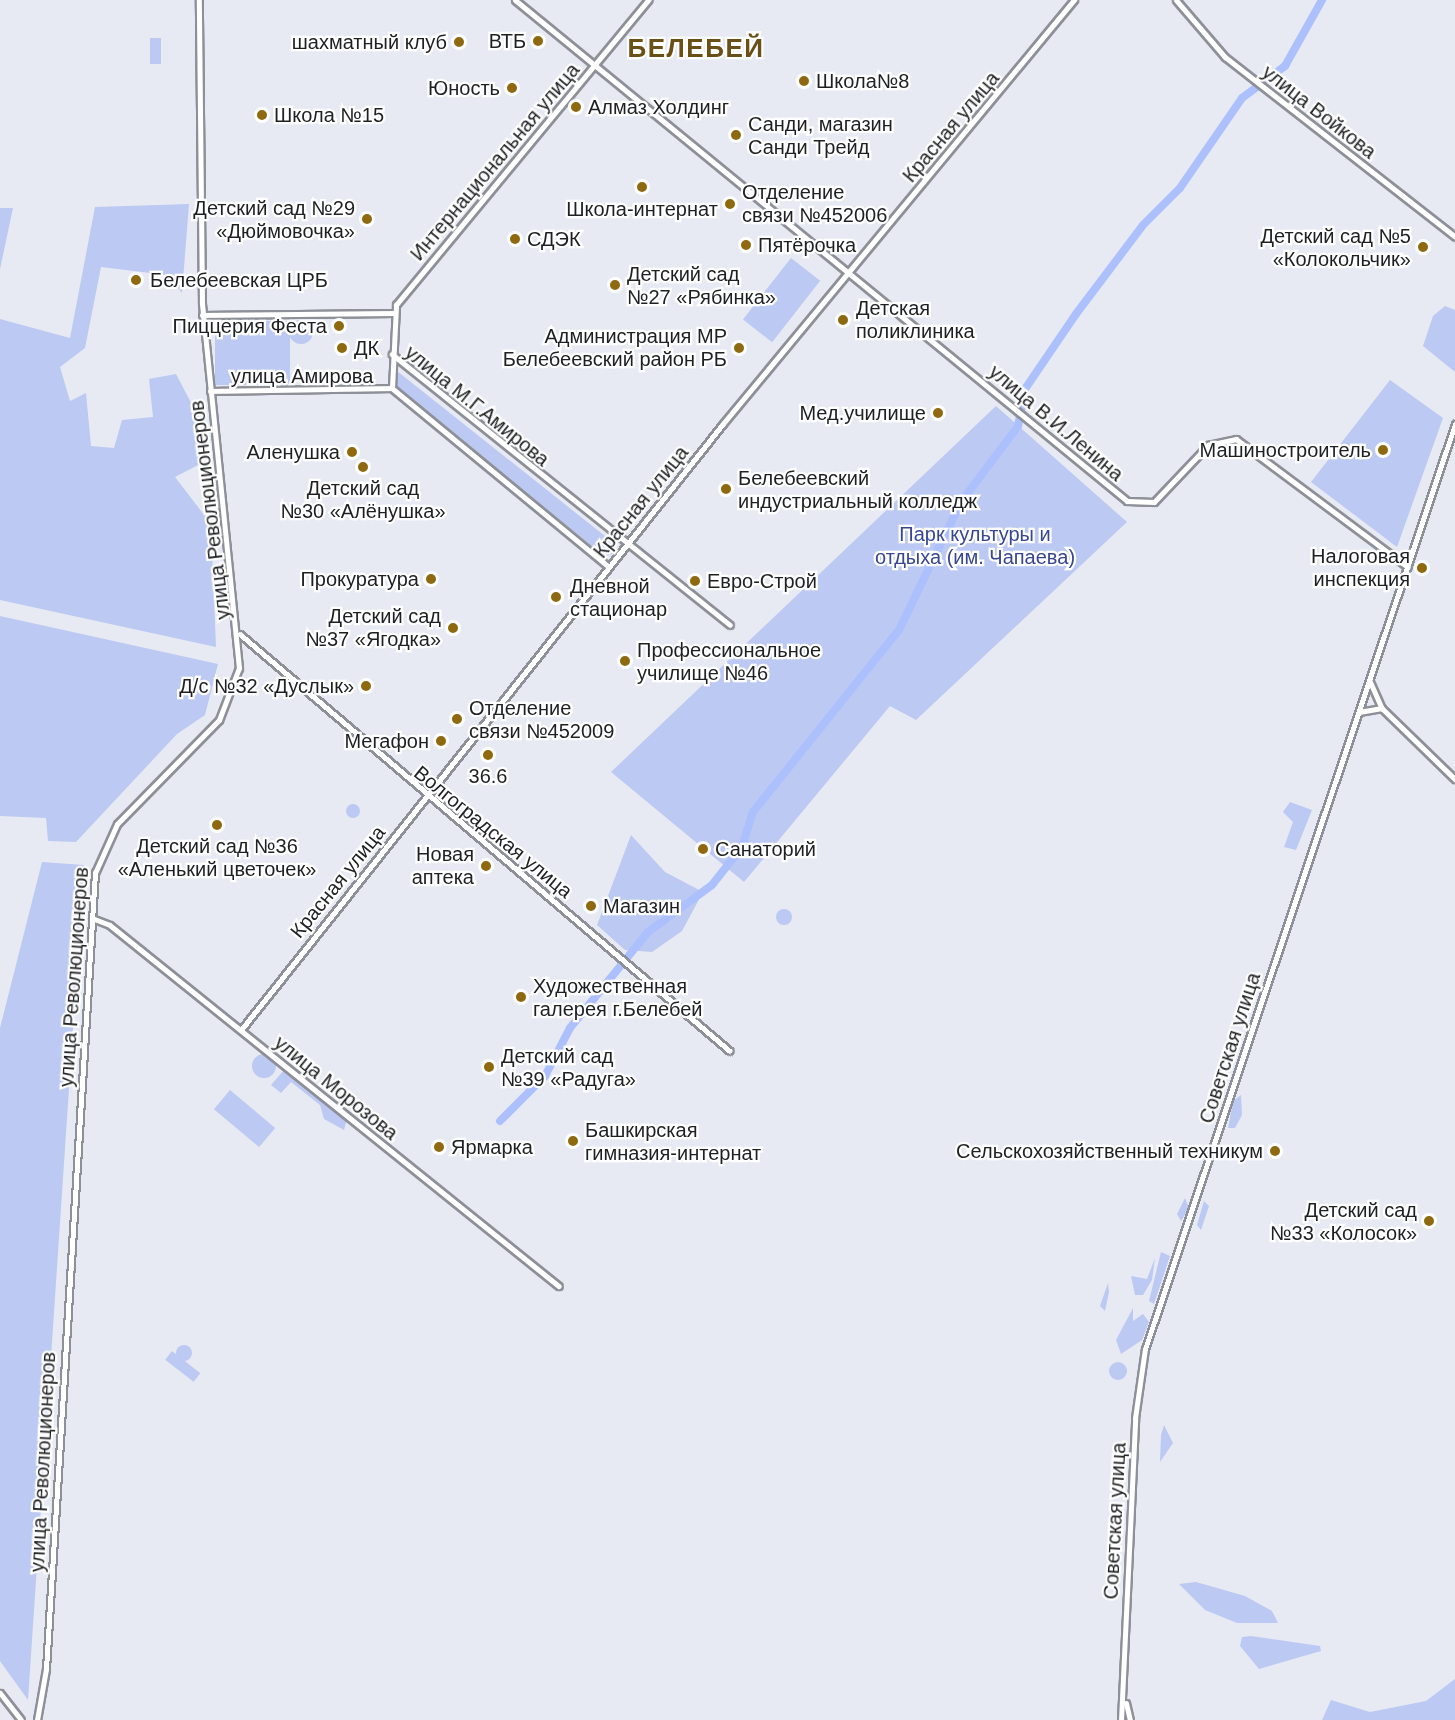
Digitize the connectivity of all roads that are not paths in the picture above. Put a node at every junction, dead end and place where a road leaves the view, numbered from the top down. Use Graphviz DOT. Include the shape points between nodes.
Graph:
graph roads {
  1 [pos="199,0"];
  2 [pos="515,0"];
  3 [pos="648,0"];
  4 [pos="1074,0"];
  5 [pos="1176,0"];
  6 [pos="594,65"];
  7 [pos="1455,237"];
  8 [pos="849,275"];
  9 [pos="393,313"];
  10 [pos="202,315"];
  11 [pos="392,354"];
  12 [pos="392,388"];
  13 [pos="210,391"];
  14 [pos="1455,424"];
  15 [pos="627,546"];
  16 [pos="609,567"];
  17 [pos="1408,567"];
  18 [pos="730,625"];
  19 [pos="240,634"];
  20 [pos="1369,675"];
  21 [pos="1382,708"];
  22 [pos="1354,723"];
  23 [pos="1455,779"];
  24 [pos="426,797"];
  25 [pos="92,918"];
  26 [pos="241,1030"];
  27 [pos="730,1051"];
  28 [pos="559,1286"];
  29 [pos="0,1693"];
  30 [pos="1125,1698"];
  31 [pos="21,1720"];
  32 [pos="37,1720"];
  33 [pos="1121,1720"];
  34 [pos="1130,1720"];
  1 -- 10 [label="main road, улица Революционеров"];
  2 -- 6 [label="main road, улица В.И.Ленина"];
  3 -- 6 [label="street, Интернациональная улица"];
  4 -- 8 [label="street, Красная улица"];
  5 -- 7 [label="main road, улица Войкова" via="1207,40 1251,78"];
  6 -- 8 [label="main road, улица В.И.Ленина"];
  6 -- 9 [label="street, Интернациональная улица"];
  8 -- 15 [label="street, Красная улица"];
  8 -- 17 [label="main road, улица В.И.Ленина" via="896,309 1127,501 1146,505 1170,490 1208,445 1236,439"];
  9 -- 10 [label="street"];
  9 -- 11 [label="street"];
  10 -- 13 [label="main road, улица Революционеров"];
  11 -- 12 [label="street, улица М.Г.Амирова"];
  11 -- 15 [label="street, улица М.Г.Амирова"];
  12 -- 13 [label="street, улица Амирова"];
  12 -- 16 [label="street, улица М.Г.Амирова"];
  13 -- 19 [label="main road, улица Революционеров"];
  14 -- 17 [label="main road, Советская улица"];
  15 -- 16 [label="street, Красная улица"];
  15 -- 18 [label="street, улица М.Г.Амирова"];
  16 -- 24 [label="street, Красная улица"];
  17 -- 20 [label="main road, Советская улица"];
  19 -- 24 [label="street, Волгоградская улица"];
  19 -- 25 [label="main road, улица Революционеров" via="239,668 219,720 107,839 95,873"];
  20 -- 21 [label="street" via="1370,690"];
  20 -- 22 [label="main road, Советская улица"];
  21 -- 22 [label="street" via="1365,708"];
  21 -- 23 [label="street"];
  22 -- 30 [label="main road, Советская улица" via="1141,1365"];
  24 -- 26 [label="street, Красная улица"];
  24 -- 27 [label="street, Волгоградская улица"];
  25 -- 26 [label="street, улица Морозова" via="110,925"];
  25 -- 32 [label="main road, улица Революционеров" via="45,1669"];
  26 -- 28 [label="street, улица Морозова"];
  29 -- 31 [label="main road"];
  30 -- 33 [label="main road, Советская улица"];
  30 -- 34 [label="main road, Советская улица"];
}
